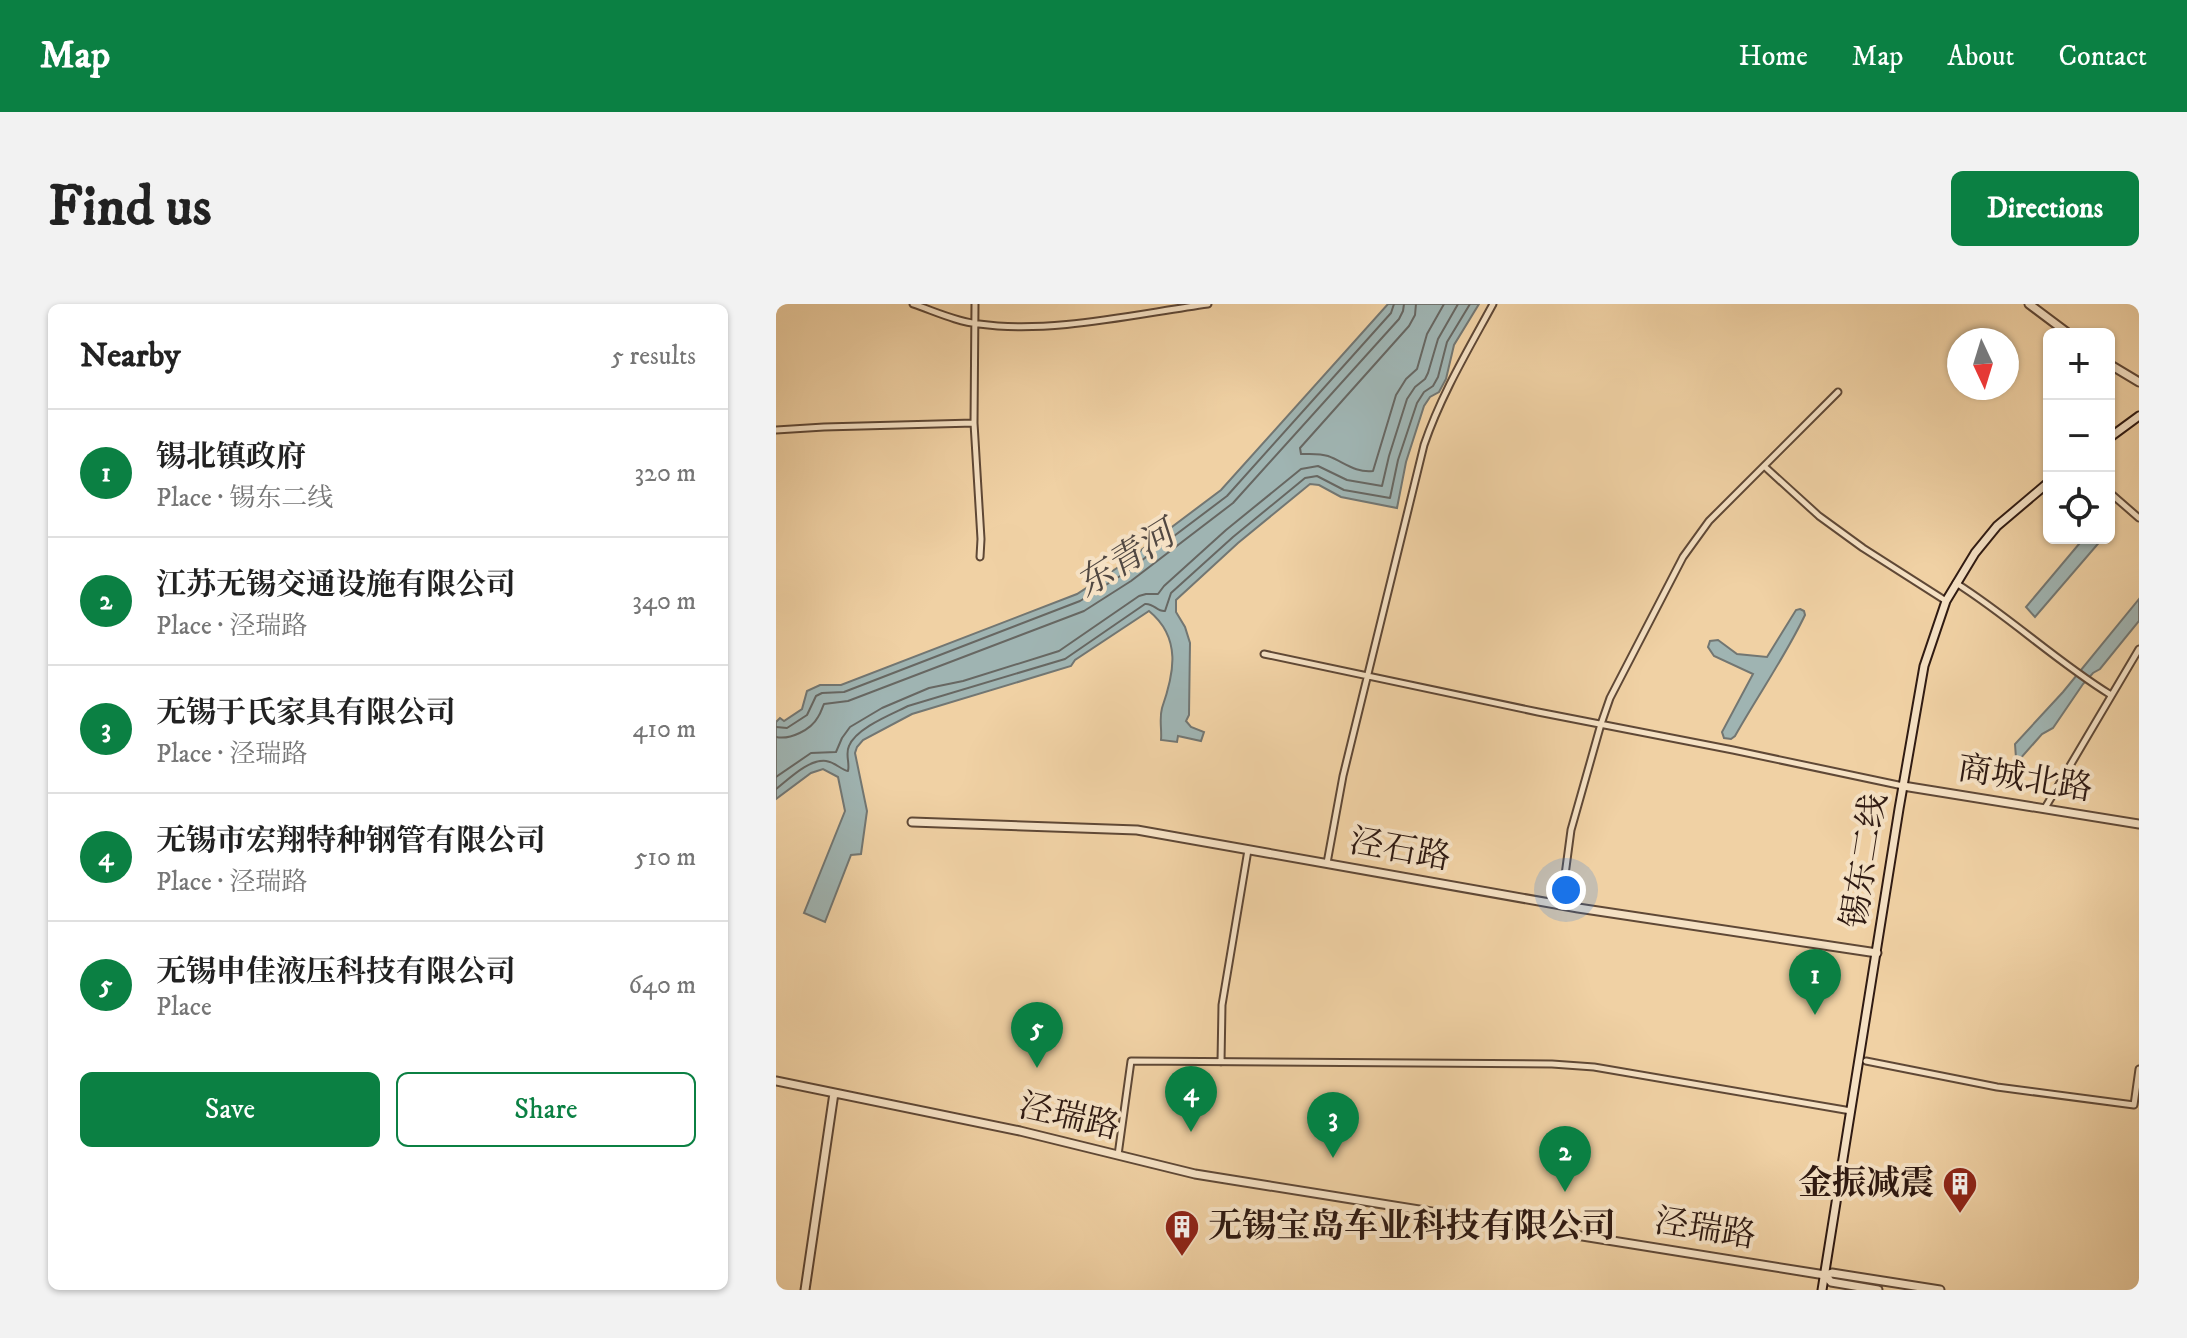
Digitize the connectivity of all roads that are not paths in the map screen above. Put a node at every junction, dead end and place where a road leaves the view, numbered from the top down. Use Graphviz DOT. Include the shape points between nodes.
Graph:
graph roads {
  1 [pos="913,304"];
  2 [pos="975,304"];
  3 [pos="1208,304"];
  4 [pos="1493,304"];
  5 [pos="2029,304"];
  6 [pos="976,324"];
  7 [pos="2061,328"];
  8 [pos="2115,368"];
  9 [pos="2139,382"];
  10 [pos="1838,392"];
  11 [pos="2139,416"];
  12 [pos="974,423"];
  13 [pos="776,430"];
  14 [pos="2115,434"];
  15 [pos="1764,466"];
  16 [pos="2043,487"];
  17 [pos="2115,497"];
  18 [pos="2139,518"];
  19 [pos="980,557"];
  20 [pos="1956,583"];
  21 [pos="1946,601"];
  22 [pos="2139,649"];
  23 [pos="1264,654"];
  24 [pos="1368,677"];
  25 [pos="2111,695"];
  26 [pos="1601,724"];
  27 [pos="1903,786"];
  28 [pos="2045,808"];
  29 [pos="912,822"];
  30 [pos="2139,824"];
  31 [pos="1248,850"];
  32 [pos="1326,864"];
  33 [pos="1561,905"];
  34 [pos="1877,953"];
  35 [pos="1866,1061"];
  36 [pos="1221,1062"];
  37 [pos="2139,1069"];
  38 [pos="776,1081"];
  39 [pos="834,1093"];
  40 [pos="1851,1111"];
  41 [pos="1118,1155"];
  42 [pos="1825,1275"];
  43 [pos="805,1290"];
  44 [pos="1822,1290"];
  45 [pos="1878,1290"];
  46 [pos="1940,1290"];
  1 -- 6 [label="street"];
  2 -- 6 [label="street"];
  3 -- 6 [label="street" via="1094,321"];
  4 -- 24 [label="street" via="1424,445"];
  5 -- 7 [label="street"];
  6 -- 12 [label="street"];
  8 -- 9 [label="street"];
  10 -- 15 [label="street"];
  11 -- 14 [label="street"];
  12 -- 13 [label="street"];
  12 -- 19 [label="street"];
  15 -- 21 [label="street" via="1819,516"];
  15 -- 26 [label="street" via="1709,521 1683,557"];
  16 -- 20 [label="street, 锡东二线" via="1997,526"];
  17 -- 18 [label="street"];
  20 -- 21 [label="street, 锡东二线"];
  20 -- 25 [label="street"];
  21 -- 27 [label="street, 锡东二线" via="1924,666"];
  22 -- 25 [label="street"];
  23 -- 24 [label="street"];
  24 -- 26 [label="street"];
  24 -- 32 [label="street"];
  25 -- 28 [label="street"];
  26 -- 27 [label="street"];
  26 -- 33 [label="street" via="1571,830"];
  27 -- 28 [label="street, 商城北路"];
  27 -- 34 [label="street, 锡东二线"];
  28 -- 30 [label="street, 商城北路"];
  29 -- 31 [label="street, 泾石路" via="1137,830"];
  31 -- 32 [label="street, 泾石路"];
  31 -- 36 [label="street" via="1222,1005"];
  32 -- 33 [label="street, 泾石路"];
  33 -- 34 [label="street, 泾石路"];
  34 -- 40 [label="street, 锡东二线"];
  35 -- 37 [label="street" via="1997,1087 2134,1105"];
  36 -- 40 [label="street" via="1594,1067"];
  36 -- 41 [label="street" via="1131,1061"];
  38 -- 39 [label="street, 泾瑞路"];
  39 -- 41 [label="street, 泾瑞路"];
  39 -- 43 [label="street"];
  40 -- 42 [label="street, 锡东二线"];
  41 -- 42 [label="street, 泾瑞路" via="1195,1174"];
  42 -- 44 [label="street, 锡东二线"];
  42 -- 45 [label="street, 泾瑞路" via="1831,1282"];
  42 -- 46 [label="street, 泾瑞路"];
}
